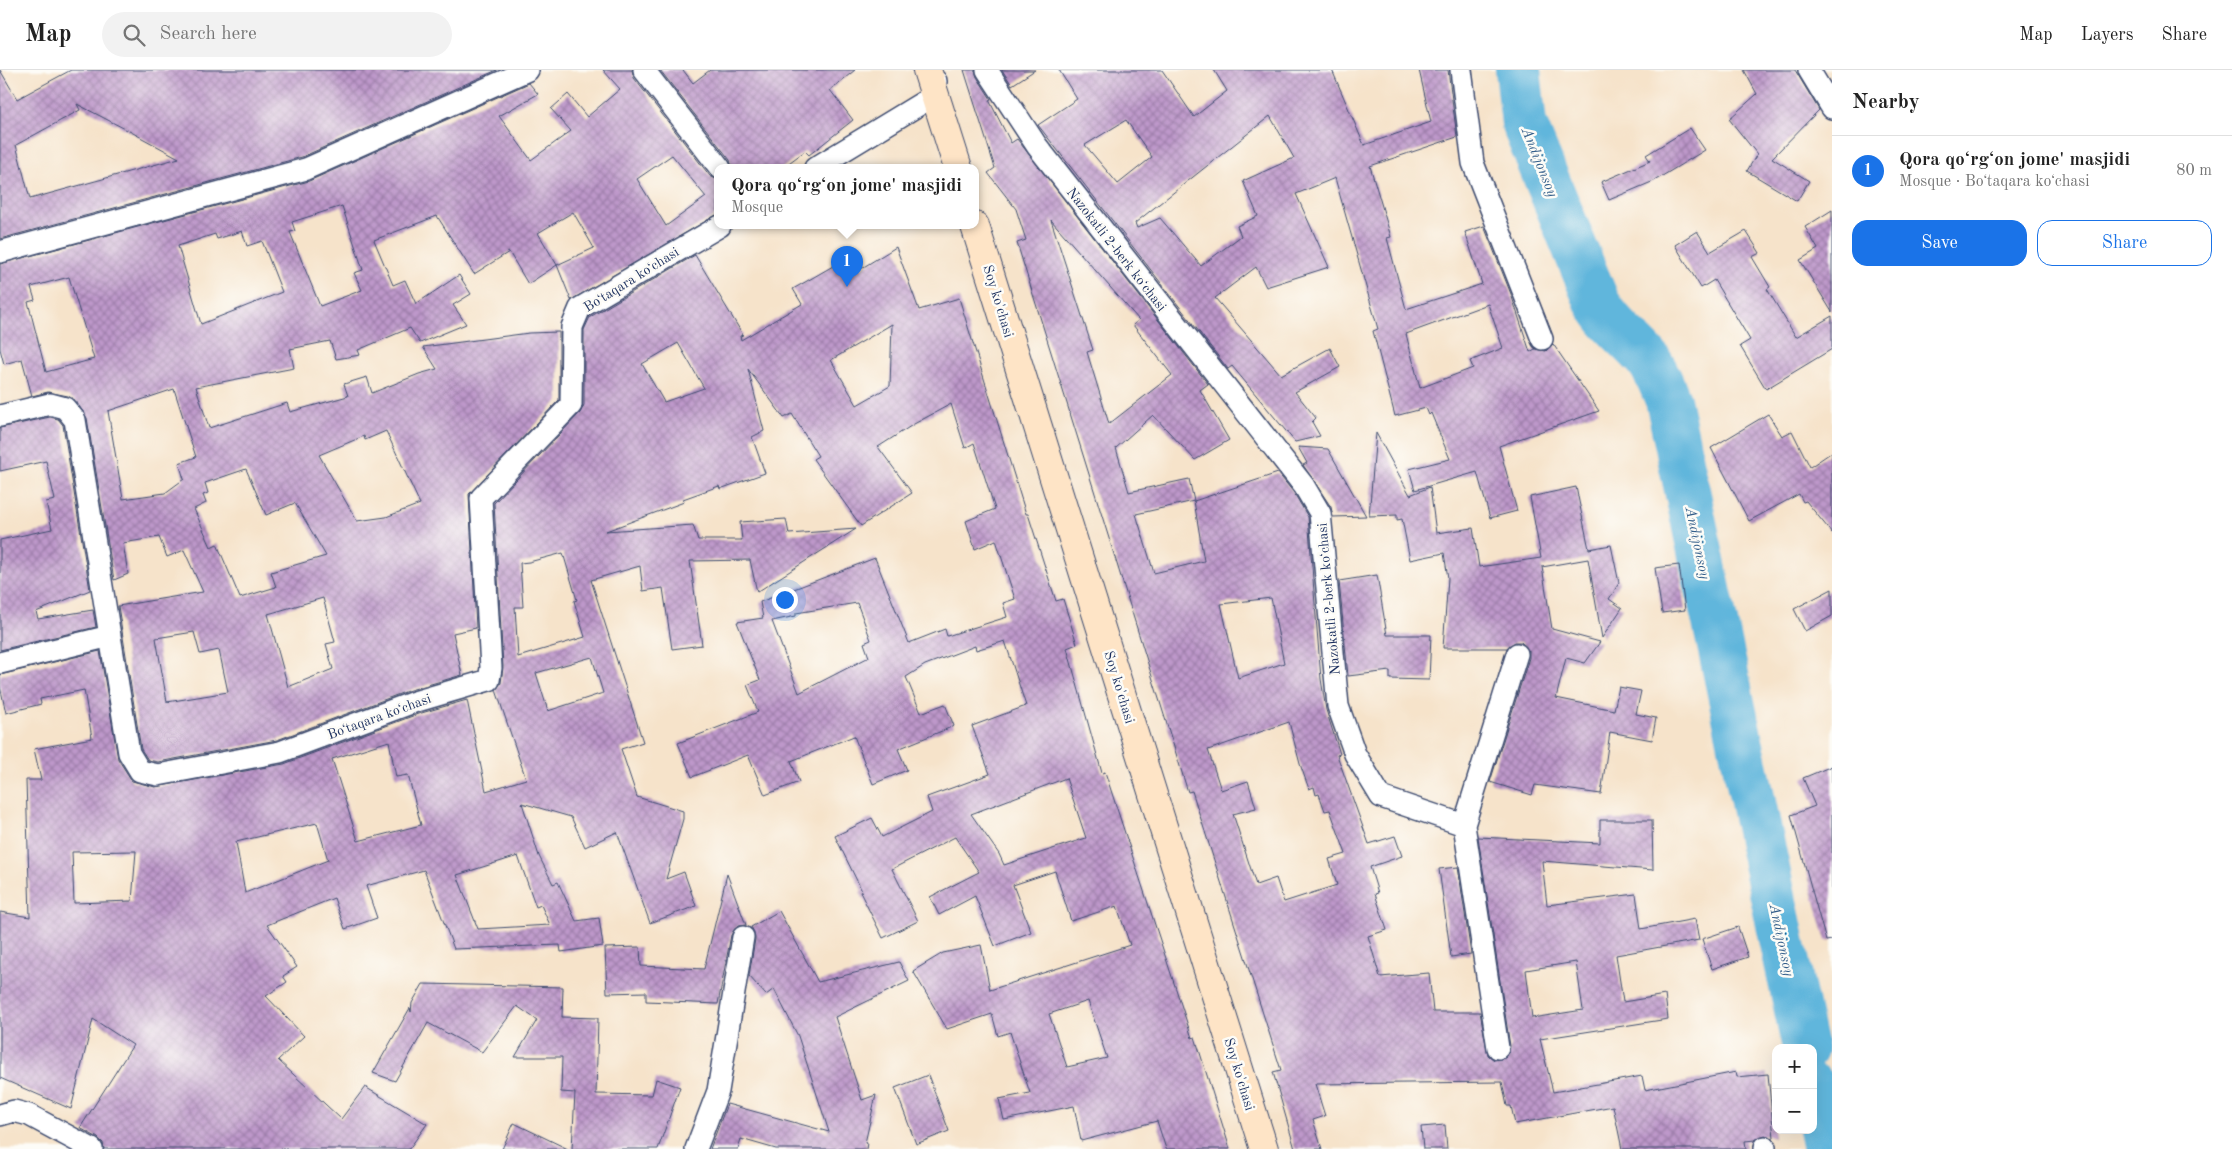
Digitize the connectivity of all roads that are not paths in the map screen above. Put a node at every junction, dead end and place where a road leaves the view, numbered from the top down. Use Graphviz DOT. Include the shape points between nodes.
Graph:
graph roads {
  1 [pos="528,70"];
  2 [pos="644,70"];
  3 [pos="987,70"];
  4 [pos="1461,70"];
  5 [pos="1809,70"];
  6 [pos="933,78"];
  7 [pos="1832,108"];
  8 [pos="717,164"];
  9 [pos="820,164"];
  10 [pos="957,164"];
  11 [pos="715,229"];
  12 [pos="977,229"];
  13 [pos="0,252"];
  14 [pos="1542,339"];
  15 [pos="0,416"];
  16 [pos="110,636"];
  17 [pos="1517,654"];
  18 [pos="0,663"];
  19 [pos="1464,825"];
  20 [pos="743,937"];
  21 [pos="1498,1048"];
  22 [pos="0,1115"];
  23 [pos="92,1149"];
  24 [pos="696,1149"];
  25 [pos="1264,1149"];
  1 -- 13 [label="street" via="306,169"];
  2 -- 8 [label="street"];
  3 -- 19 [label="street, Nazokatli 2-berk koʻchasi" via="1037,146 1304,486 1320,513 1338,706 1355,754 1381,797"];
  4 -- 14 [label="street" via="1473,163"];
  5 -- 7 [label="street"];
  6 -- 9 [label="street"];
  6 -- 10 [label="main road"];
  11 -- 16 [label="street, Boʻtaqara koʻchasi" via="580,308 572,327 571,405 481,498 491,668 489,680 414,702 280,752 158,775 140,771 129,753"];
  12 -- 25 [label="main road, Soy ko'chasi"];
  15 -- 16 [label="street, Boʻtaqara koʻchasi" via="50,404 65,408 75,420"];
  16 -- 18 [label="street"];
  17 -- 19 [label="street"];
  19 -- 21 [label="street"];
  20 -- 24 [label="street" via="718,1091"];
  22 -- 23 [label="street" via="14,1111 30,1115"];
}
